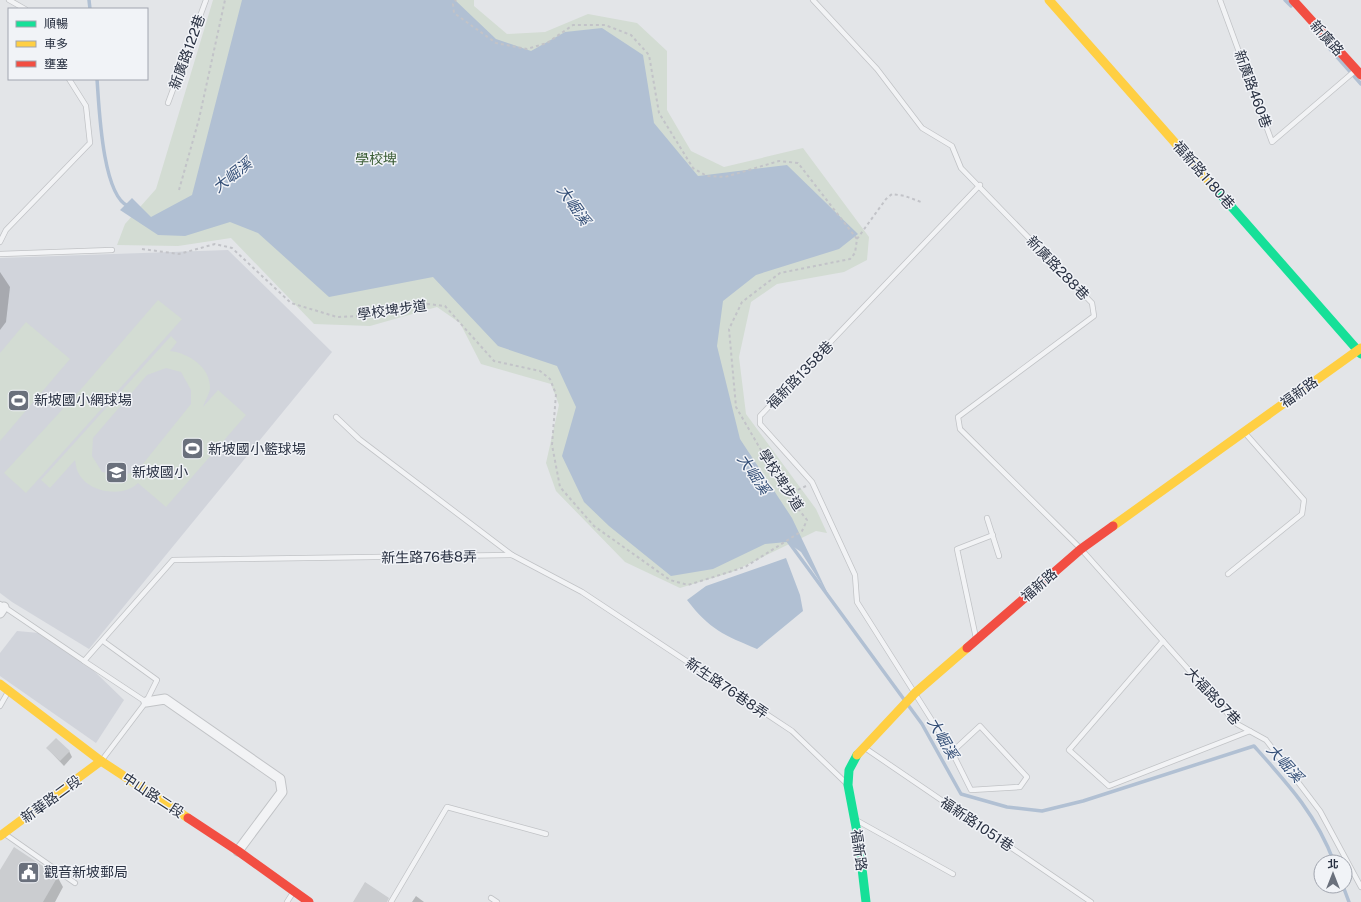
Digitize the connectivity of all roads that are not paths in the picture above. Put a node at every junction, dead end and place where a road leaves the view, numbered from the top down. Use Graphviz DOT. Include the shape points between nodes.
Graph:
graph roads {
  1 [pos="9,0"];
  2 [pos="206,0"];
  3 [pos="812,0"];
  4 [pos="1049,0"];
  5 [pos="1220,0"];
  6 [pos="1293,0"];
  7 [pos="23,8"];
  8 [pos="1358,73"];
  9 [pos="70,80"];
  10 [pos="168,103"];
  11 [pos="980,185"];
  12 [pos="0,242"];
  13 [pos="112,250"];
  14 [pos="0,254"];
  15 [pos="1360,351"];
  16 [pos="336,417"];
  17 [pos="1244,431"];
  18 [pos="987,518"];
  19 [pos="993,534"];
  20 [pos="1081,549"];
  21 [pos="512,555"];
  22 [pos="999,556"];
  23 [pos="1228,574"];
  24 [pos="1,608"];
  25 [pos="976,639"];
  26 [pos="103,641"];
  27 [pos="1163,641"];
  28 [pos="84,661"];
  29 [pos="0,684"];
  30 [pos="9,690"];
  31 [pos="915,693"];
  32 [pos="146,702"];
  33 [pos="0,706"];
  34 [pos="1250,731"];
  35 [pos="863,747"];
  36 [pos="952,752"];
  37 [pos="101,761"];
  38 [pos="848,785"];
  39 [pos="854,819"];
  40 [pos="546,834"];
  41 [pos="2,835"];
  42 [pos="238,851"];
  43 [pos="953,874"];
  44 [pos="75,883"];
  45 [pos="1361,887"];
  46 [pos="295,890"];
  47 [pos="491,898"];
  48 [pos="287,902"];
  49 [pos="309,902"];
  50 [pos="391,902"];
  51 [pos="497,902"];
  52 [pos="866,902"];
  53 [pos="1091,902"];
  1 -- 7 [label="lane"];
  2 -- 10 [label="lane, 新廣路122巷"];
  3 -- 11 [label="lane, 新廣路288巷" via="877,69 922,128 952,146 961,168"];
  4 -- 15 [label="street, 福新路1180巷"];
  5 -- 8 [label="lane, 新廣路460巷" via="1272,142"];
  6 -- 8 [label="street, 新廣路"];
  9 -- 12 [label="lane" via="86,106 90,144 6,230"];
  11 -- 20 [label="lane, 新廣路288巷" via="1092,303 1094,316 958,417 960,429"];
  11 -- 31 [label="lane, 福新路1358巷" via="760,416 760,424 812,482 855,575 857,602"];
  13 -- 14 [label="lane"];
  15 -- 17 [label="street, 福新路"];
  16 -- 21 [label="lane" via="359,440"];
  17 -- 20 [label="street, 福新路"];
  17 -- 23 [label="lane" via="1304,500 1302,514"];
  18 -- 19 [label="lane"];
  19 -- 22 [label="lane"];
  19 -- 25 [label="lane" via="957,549"];
  20 -- 25 [label="street, 福新路"];
  20 -- 27 [label="lane, 大福路97巷"];
  21 -- 26 [label="lane, 新生路76巷8弄" via="173,560"];
  21 -- 38 [label="lane, 新生路76巷8弄" via="582,592 792,731"];
  24 -- 28 [label="lane"];
  25 -- 31 [label="street, 福新路"];
  26 -- 28 [label="lane, 新生路76巷8弄"];
  26 -- 32 [label="lane" via="157,680"];
  27 -- 34 [label="lane, 大福路97巷" via="1237,724"];
  27 -- 34 [label="lane" via="1069,750 1109,786"];
  28 -- 32 [label="lane"];
  29 -- 30 [label="street, 中山路二段"];
  30 -- 33 [label="lane"];
  30 -- 37 [label="street, 中山路二段"];
  31 -- 35 [label="street, 福新路"];
  31 -- 36 [label="lane, 福新路1358巷"];
  32 -- 37 [label="lane"];
  32 -- 42 [label="street" via="165,699 280,779 282,792"];
  34 -- 45 [label="lane, 大福路97巷" via="1266,740 1320,811"];
  35 -- 38 [label="street, 福新路" via="849,770"];
  35 -- 53 [label="lane, 福新路1051巷"];
  36 -- 36 [label="lane, 福新路1358巷" via="971,790 1020,787 1027,777 980,726"];
  37 -- 41 [label="street, 新華路二段"];
  37 -- 42 [label="street, 中山路二段"];
  38 -- 39 [label="street, 福新路"];
  39 -- 43 [label="lane"];
  39 -- 52 [label="street, 福新路"];
  40 -- 50 [label="lane" via="447,807"];
  41 -- 44 [label="lane"];
  42 -- 46 [label="street, 中山路二段"];
  46 -- 48 [label="lane"];
  46 -- 49 [label="street, 中山路二段"];
  47 -- 51 [label="lane"];
}
